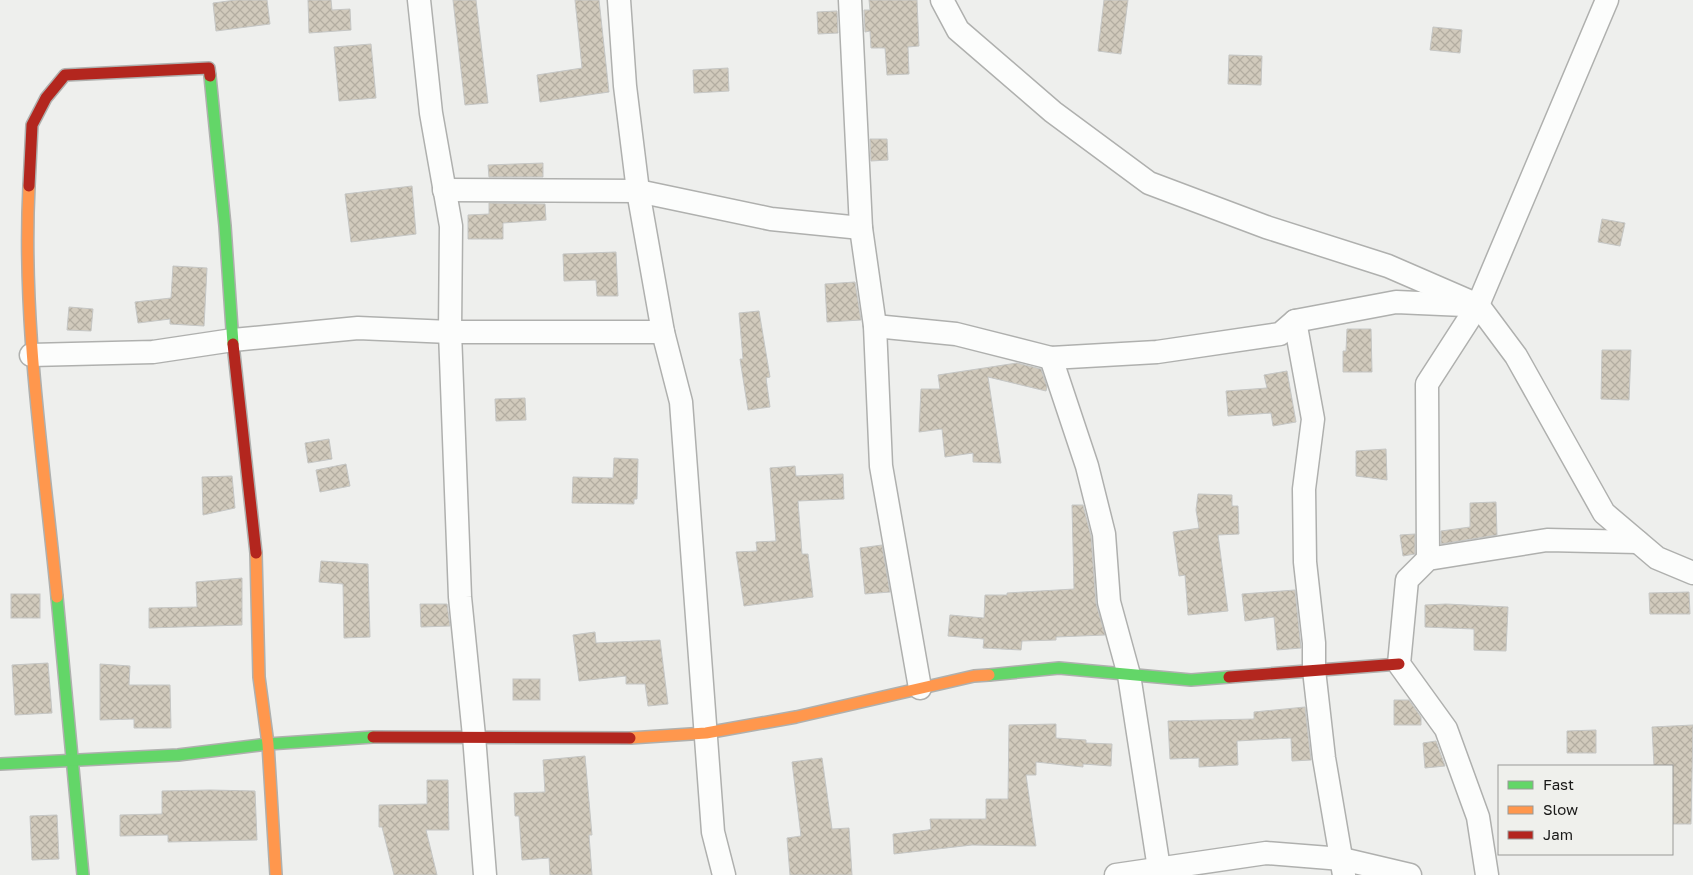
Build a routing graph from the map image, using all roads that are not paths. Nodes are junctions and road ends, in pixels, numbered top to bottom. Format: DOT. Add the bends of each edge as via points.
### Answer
graph roads {
  1 [pos="419,0"];
  2 [pos="618,0"];
  3 [pos="850,0"];
  4 [pos="942,0"];
  5 [pos="1607,0"];
  6 [pos="444,190"];
  7 [pos="638,191"];
  8 [pos="862,228"];
  9 [pos="1478,305"];
  10 [pos="1296,321"];
  11 [pos="875,326"];
  12 [pos="450,332"];
  13 [pos="663,332"];
  14 [pos="232,340"];
  15 [pos="31,355"];
  16 [pos="1051,358"];
  17 [pos="1638,542"];
  18 [pos="1428,560"];
  19 [pos="1693,573"];
  20 [pos="1399,664"];
  21 [pos="1314,670"];
  22 [pos="1129,675"];
  23 [pos="920,688"];
  24 [pos="706,732"];
  25 [pos="474,736"];
  26 [pos="268,744"];
  27 [pos="71,759"];
  28 [pos="0,764"];
  29 [pos="1343,867"];
  30 [pos="1160,873"];
  31 [pos="83,875"];
  32 [pos="276,875"];
  33 [pos="485,875"];
  34 [pos="724,875"];
  35 [pos="1116,875"];
  36 [pos="1410,875"];
  37 [pos="1487,875"];
  1 -- 6 [label="street" via="431,113"];
  2 -- 7 [label="street"];
  3 -- 8 [label="street"];
  4 -- 9 [label="street" via="958,30 1053,112 1149,183 1266,227 1388,266"];
  5 -- 9 [label="street"];
  6 -- 7 [label="street"];
  6 -- 12 [label="street" via="451,226"];
  7 -- 8 [label="street" via="771,220"];
  7 -- 13 [label="street"];
  8 -- 11 [label="street"];
  9 -- 10 [label="street" via="1396,302"];
  9 -- 17 [label="street" via="1516,356 1604,513"];
  9 -- 18 [label="street" via="1428,384"];
  10 -- 16 [label="street" via="1280,334 1157,352"];
  10 -- 21 [label="street" via="1313,419 1304,498 1305,562"];
  11 -- 16 [label="street" via="956,334"];
  11 -- 23 [label="street" via="881,466"];
  12 -- 13 [label="street"];
  12 -- 14 [label="street" via="358,328"];
  12 -- 25 [label="street" via="460,597"];
  13 -- 24 [label="street" via="681,402"];
  14 -- 15 [label="street" via="154,352"];
  14 -- 15 [label="street" via="225,226 209,68 65,75 46,98 32,125 28,221"];
  14 -- 26 [label="street" via="256,562 259,676"];
  15 -- 27 [label="street"];
  16 -- 22 [label="street" via="1088,466 1102,524 1109,602"];
  17 -- 18 [label="street" via="1547,540"];
  17 -- 19 [label="street" via="1657,558"];
  18 -- 20 [label="street" via="1407,580"];
  20 -- 21 [label="street"];
  20 -- 37 [label="street" via="1446,728 1478,817"];
  21 -- 22 [label="street" via="1191,680"];
  21 -- 29 [label="street" via="1324,758"];
  22 -- 23 [label="street" via="1059,668 974,676"];
  22 -- 30 [label="street"];
  23 -- 24 [label="street" via="796,717"];
  24 -- 25 [label="street" via="629,738"];
  24 -- 34 [label="street" via="713,832"];
  25 -- 26 [label="street" via="356,737"];
  25 -- 33 [label="street"];
  26 -- 27 [label="street" via="178,754"];
  26 -- 32 [label="street"];
  27 -- 28 [label="street"];
  27 -- 31 [label="street"];
  29 -- 30 [label="street" via="1266,853"];
  29 -- 36 [label="street"];
  30 -- 35 [label="street"];
}
